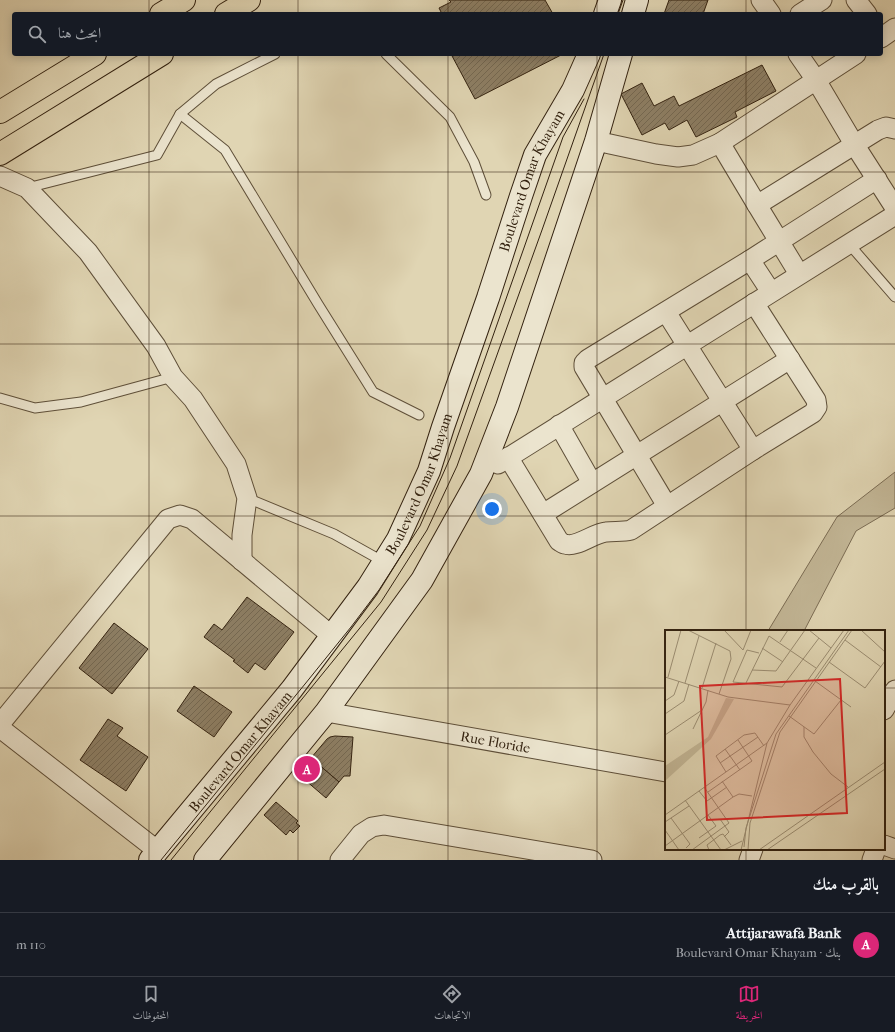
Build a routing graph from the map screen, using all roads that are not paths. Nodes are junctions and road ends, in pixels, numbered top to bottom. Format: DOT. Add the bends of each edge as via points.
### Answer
graph roads {
  1 [pos="184,0"];
  2 [pos="249,0"];
  3 [pos="610,0"];
  4 [pos="637,0"];
  5 [pos="761,0"];
  6 [pos="856,0"];
  7 [pos="164,12"];
  8 [pos="229,12"];
  9 [pos="606,12"];
  10 [pos="634,12"];
  11 [pos="770,12"];
  12 [pos="865,12"];
  13 [pos="92,56"];
  14 [pos="159,56"];
  15 [pos="271,56"];
  16 [pos="388,56"];
  17 [pos="588,56"];
  18 [pos="620,56"];
  19 [pos="799,56"];
  20 [pos="853,56"];
  21 [pos="816,80"];
  22 [pos="0,112"];
  23 [pos="180,114"];
  24 [pos="895,129"];
  25 [pos="596,141"];
  26 [pos="720,143"];
  27 [pos="854,144"];
  28 [pos="0,154"];
  29 [pos="0,176"];
  30 [pos="877,179"];
  31 [pos="27,188"];
  32 [pos="486,195"];
  33 [pos="756,205"];
  34 [pos="895,208"];
  35 [pos="895,215"];
  36 [pos="780,241"];
  37 [pos="849,244"];
  38 [pos="750,260"];
  39 [pos="799,274"];
  40 [pos="771,292"];
  41 [pos="895,297"];
  42 [pos="754,303"];
  43 [pos="666,312"];
  44 [pos="686,345"];
  45 [pos="790,359"];
  46 [pos="173,377"];
  47 [pos="0,398"];
  48 [pos="602,398"];
  49 [pos="722,402"];
  50 [pos="419,415"];
  51 [pos="559,425"];
  52 [pos="753,450"];
  53 [pos="636,454"];
  54 [pos="508,457"];
  55 [pos="482,474"];
  56 [pos="592,483"];
  57 [pos="247,498"];
  58 [pos="667,506"];
  59 [pos="543,514"];
  60 [pos="242,560"];
  61 [pos="384,562"];
  62 [pos="332,636"];
  63 [pos="895,690"];
  64 [pos="888,706"];
  65 [pos="326,712"];
  66 [pos="0,724"];
  67 [pos="0,728"];
  68 [pos="665,772"];
  69 [pos="885,845"];
  70 [pos="895,849"];
  71 [pos="753,850"];
  72 [pos="876,850"];
  73 [pos="154,856"];
  74 [pos="205,860"];
  75 [pos="340,860"];
  76 [pos="592,860"];
  77 [pos="749,860"];
  78 [pos="872,860"];
  1 -- 7 [label="highway"];
  2 -- 8 [label="highway"];
  3 -- 9 [label="street"];
  4 -- 10 [label="street"];
  5 -- 11 [label="street"];
  6 -- 12 [label="street"];
  13 -- 22 [label="highway"];
  14 -- 28 [label="highway"];
  15 -- 23 [label="lane" via="216,84"];
  16 -- 32 [label="lane" via="450,117 474,162"];
  17 -- 61 [label="street, Boulevard Omar Khayam" via="573,90 535,155 429,471 398,539"];
  18 -- 25 [label="street"];
  19 -- 21 [label="street"];
  20 -- 21 [label="street"];
  21 -- 26 [label="street"];
  21 -- 27 [label="street"];
  23 -- 31 [label="lane" via="157,155"];
  23 -- 50 [label="lane" via="225,150 373,392"];
  24 -- 27 [label="street" via="886,127"];
  25 -- 26 [label="street" via="678,157 693,155"];
  25 -- 55 [label="street"];
  26 -- 33 [label="street"];
  27 -- 30 [label="street"];
  27 -- 33 [label="street"];
  29 -- 31 [label="street"];
  30 -- 34 [label="street"];
  30 -- 36 [label="street"];
  31 -- 46 [label="street" via="88,252 156,346"];
  33 -- 36 [label="street"];
  35 -- 37 [label="street"];
  36 -- 38 [label="street"];
  36 -- 39 [label="street"];
  37 -- 39 [label="street"];
  37 -- 41 [label="lane"];
  38 -- 40 [label="street"];
  38 -- 43 [label="street"];
  39 -- 40 [label="street"];
  40 -- 42 [label="street"];
  42 -- 44 [label="street"];
  42 -- 45 [label="street"];
  43 -- 44 [label="street"];
  43 -- 48 [label="street" via="584,363"];
  44 -- 48 [label="street"];
  44 -- 49 [label="street"];
  45 -- 49 [label="street"];
  45 -- 52 [label="street" via="816,400 816,407 813,413"];
  46 -- 47 [label="lane" via="81,402 35,408"];
  46 -- 57 [label="street" via="193,399 236,464"];
  48 -- 51 [label="street"];
  48 -- 53 [label="street"];
  49 -- 52 [label="street"];
  49 -- 53 [label="street"];
  51 -- 54 [label="street"];
  51 -- 56 [label="street"];
  52 -- 58 [label="street"];
  53 -- 56 [label="street"];
  53 -- 58 [label="street"];
  54 -- 55 [label="street"];
  54 -- 59 [label="street"];
  55 -- 65 [label="street" via="422,580"];
  56 -- 59 [label="street"];
  57 -- 60 [label="street" via="242,535"];
  57 -- 61 [label="lane" via="334,534"];
  58 -- 59 [label="street" via="631,530 605,532 574,545 566,545 560,541"];
  60 -- 62 [label="street"];
  60 -- 66 [label="street" via="192,519 180,515 168,519"];
  61 -- 62 [label="street, Boulevard Omar Khayam"];
  62 -- 73 [label="street, Boulevard Omar Khayam"];
  63 -- 64 [label="street"];
  65 -- 68 [label="street, Rue Floride"];
  65 -- 74 [label="street"];
  67 -- 73 [label="street"];
  69 -- 70 [label="street"];
  71 -- 77 [label="street"];
  72 -- 78 [label="street"];
  75 -- 76 [label="street" via="362,834 372,827 384,825"];
}
